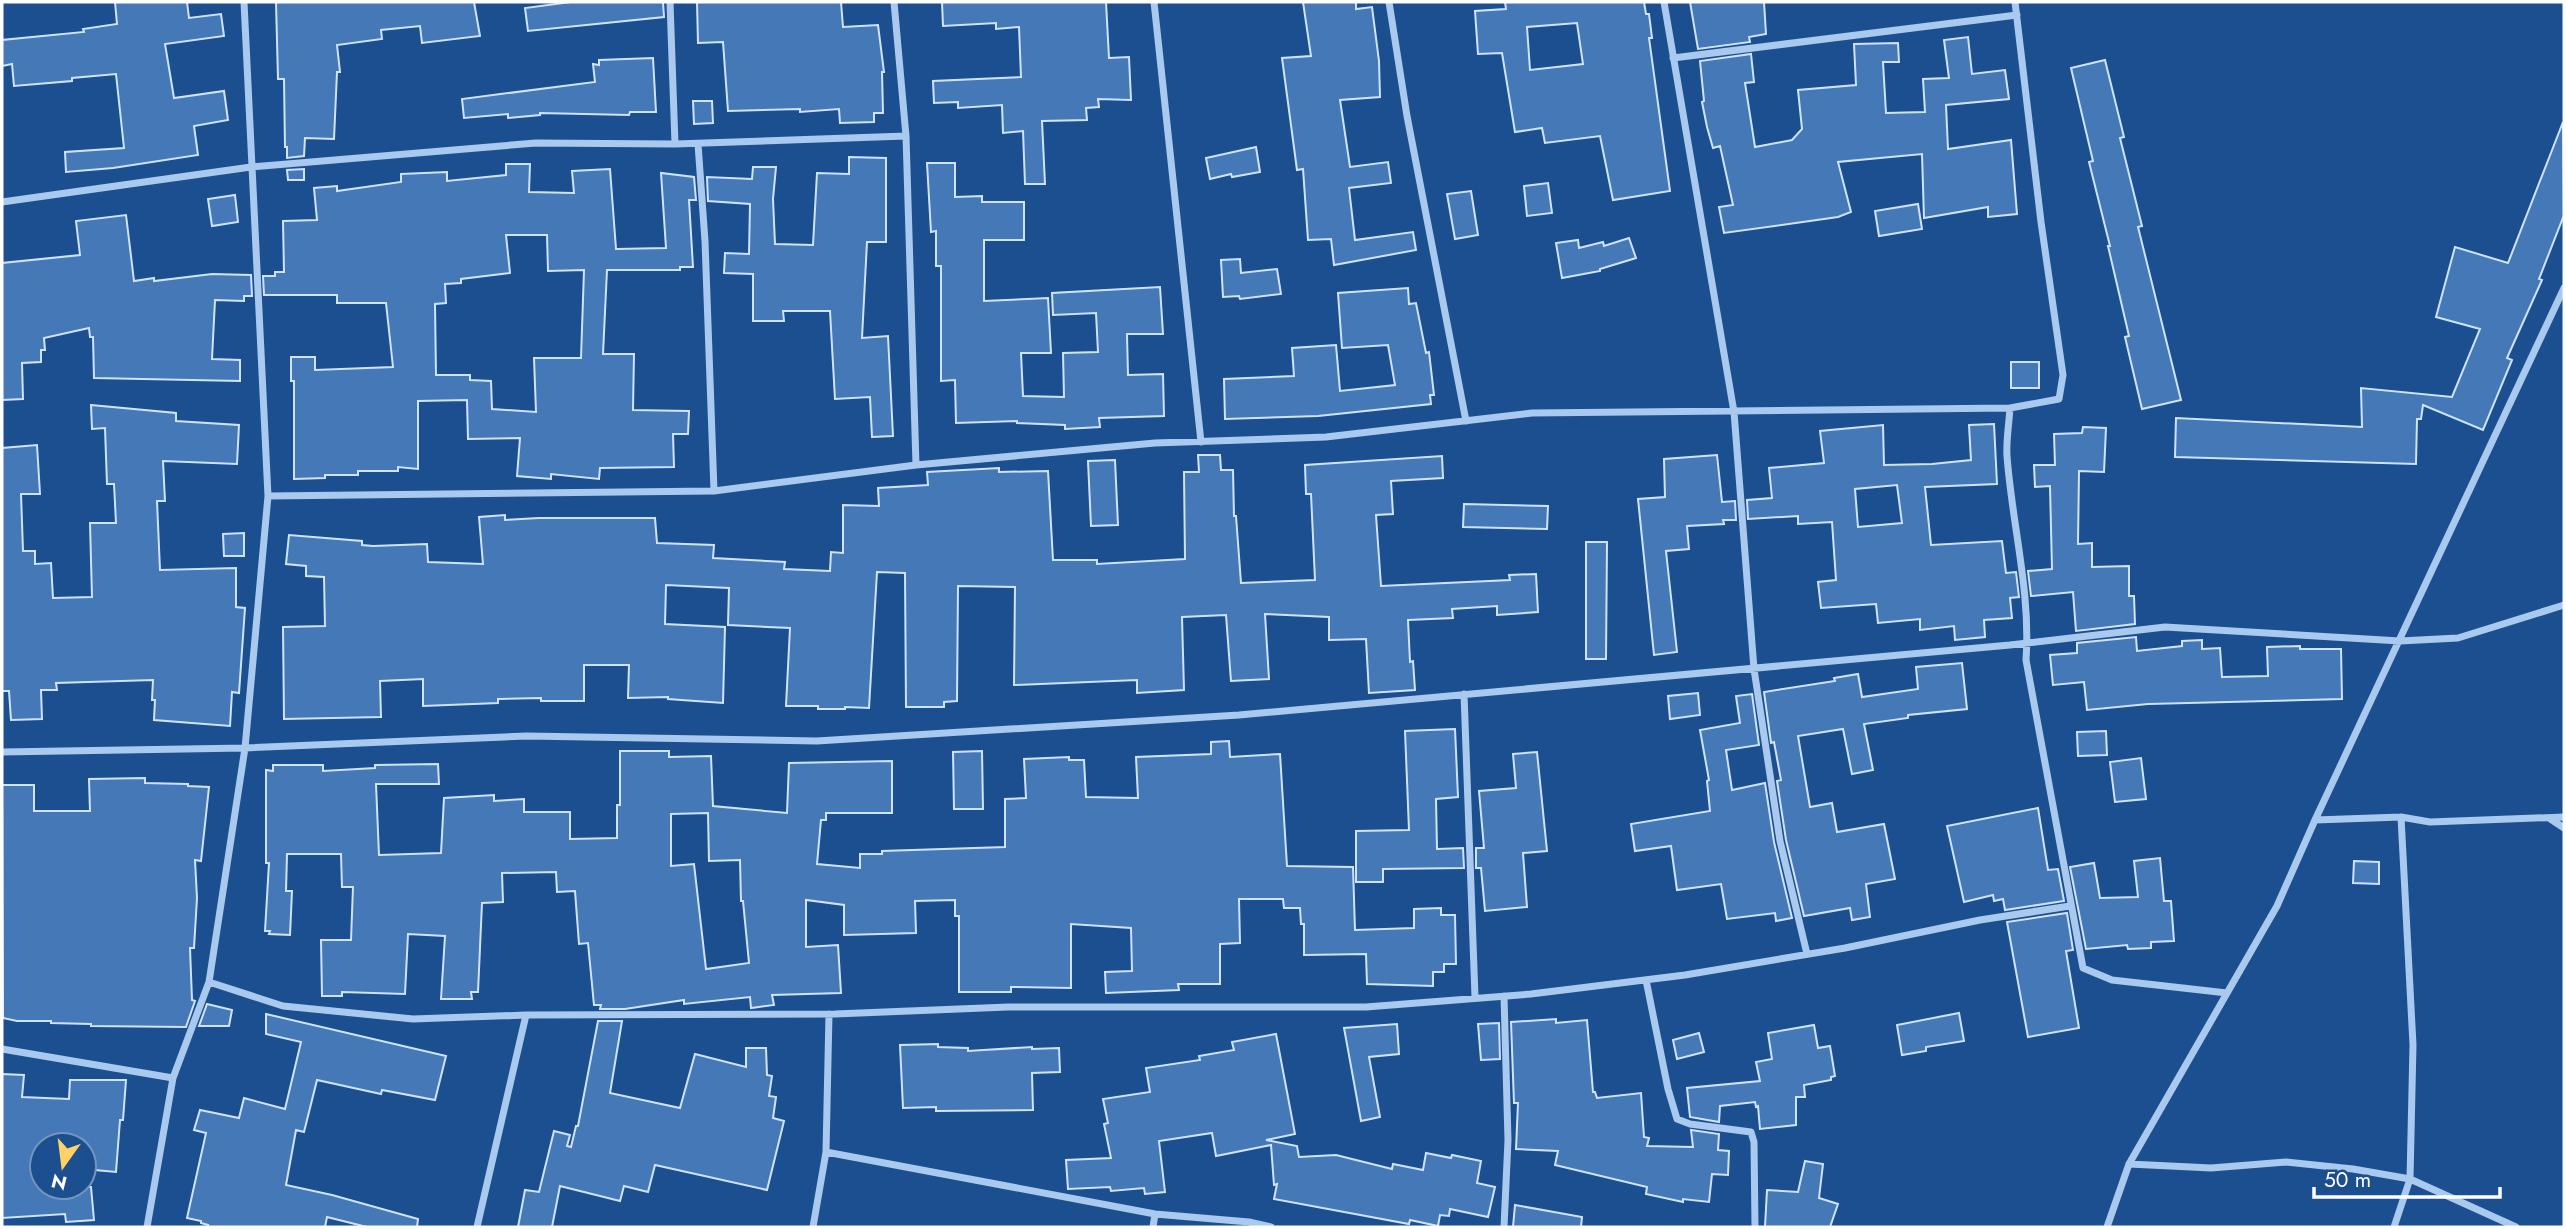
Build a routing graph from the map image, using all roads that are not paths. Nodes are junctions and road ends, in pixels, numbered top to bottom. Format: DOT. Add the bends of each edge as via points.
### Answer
graph roads {
  1 [pos="244,2"];
  2 [pos="670,2"];
  3 [pos="894,2"];
  4 [pos="1154,2"];
  5 [pos="1389,2"];
  6 [pos="1664,2"];
  7 [pos="2015,2"];
  8 [pos="2017,15"];
  9 [pos="1673,58"];
  10 [pos="906,136"];
  11 [pos="675,144"];
  12 [pos="698,144"];
  13 [pos="251,167"];
  14 [pos="2,202"];
  15 [pos="2564,288"];
  16 [pos="2010,408"];
  17 [pos="1734,412"];
  18 [pos="1466,421"];
  19 [pos="1201,442"];
  20 [pos="916,465"];
  21 [pos="714,491"];
  22 [pos="268,496"];
  23 [pos="2564,605"];
  24 [pos="2400,641"];
  25 [pos="2027,643"];
  26 [pos="1754,669"];
  27 [pos="1464,694"];
  28 [pos="245,748"];
  29 [pos="2,752"];
  30 [pos="2401,817"];
  31 [pos="2564,817"];
  32 [pos="2548,818"];
  33 [pos="2315,820"];
  34 [pos="2564,828"];
  35 [pos="2070,906"];
  36 [pos="1807,954"];
  37 [pos="1647,980"];
  38 [pos="208,982"];
  39 [pos="2227,993"];
  40 [pos="1504,996"];
  41 [pos="1475,997"];
  42 [pos="829,1014"];
  43 [pos="526,1015"];
  44 [pos="2,1049"];
  45 [pos="173,1078"];
  46 [pos="826,1152"];
  47 [pos="2129,1164"];
  48 [pos="2410,1179"];
  49 [pos="1155,1214"];
  50 [pos="147,1227"];
  51 [pos="477,1227"];
  52 [pos="813,1227"];
  53 [pos="1153,1227"];
  54 [pos="1271,1227"];
  55 [pos="1504,1227"];
  56 [pos="1755,1227"];
  57 [pos="2106,1227"];
  58 [pos="2394,1227"];
  59 [pos="2516,1227"];
  1 -- 13 [label="street"];
  2 -- 11 [label="street"];
  3 -- 10 [label="street"];
  4 -- 19 [label="street"];
  5 -- 18 [label="street"];
  6 -- 9 [label="street"];
  7 -- 8 [label="street"];
  8 -- 9 [label="street"];
  8 -- 16 [label="street" via="2063,375 2059,399"];
  9 -- 17 [label="street"];
  10 -- 12 [label="street"];
  10 -- 20 [label="street"];
  11 -- 12 [label="street"];
  11 -- 13 [label="street" via="536,144"];
  12 -- 21 [label="street"];
  13 -- 14 [label="street"];
  13 -- 22 [label="street"];
  15 -- 24 [label="street"];
  16 -- 17 [label="street"];
  16 -- 25 [label="street" via="2007,453"];
  17 -- 18 [label="street" via="1532,413"];
  17 -- 26 [label="street"];
  18 -- 19 [label="street" via="1325,437"];
  19 -- 20 [label="street"];
  20 -- 21 [label="street"];
  21 -- 22 [label="street"];
  22 -- 28 [label="street"];
  23 -- 24 [label="street" via="2458,638"];
  24 -- 25 [label="street" via="2165,626"];
  24 -- 33 [label="street"];
  25 -- 26 [label="street"];
  25 -- 35 [label="street" via="2026,660"];
  26 -- 27 [label="street"];
  26 -- 36 [label="street" via="1780,841"];
  27 -- 28 [label="street" via="1239,715 817,740 526,736"];
  27 -- 41 [label="street"];
  28 -- 29 [label="street"];
  28 -- 38 [label="street"];
  30 -- 32 [label="street" via="2430,822"];
  30 -- 33 [label="street"];
  30 -- 48 [label="street" via="2413,1045"];
  31 -- 32 [label="street"];
  32 -- 34 [label="street"];
  33 -- 39 [label="street" via="2277,906"];
  35 -- 36 [label="street"];
  35 -- 39 [label="street" via="2083,968 2112,980"];
  36 -- 37 [label="street"];
  37 -- 40 [label="street"];
  37 -- 56 [label="street" via="1677,1119 1751,1132"];
  38 -- 43 [label="street" via="283,1006 413,1019"];
  38 -- 45 [label="street"];
  39 -- 47 [label="street"];
  40 -- 41 [label="street"];
  40 -- 55 [label="street" via="1508,1140"];
  41 -- 42 [label="street" via="1366,1007 1008,1007"];
  42 -- 43 [label="street"];
  42 -- 46 [label="street"];
  43 -- 51 [label="street"];
  44 -- 45 [label="street"];
  45 -- 50 [label="street"];
  46 -- 49 [label="street"];
  46 -- 52 [label="street"];
  47 -- 48 [label="street" via="2211,1168 2286,1162"];
  47 -- 57 [label="street"];
  48 -- 58 [label="street"];
  48 -- 59 [label="street"];
  49 -- 53 [label="street"];
  49 -- 54 [label="street"];
}
